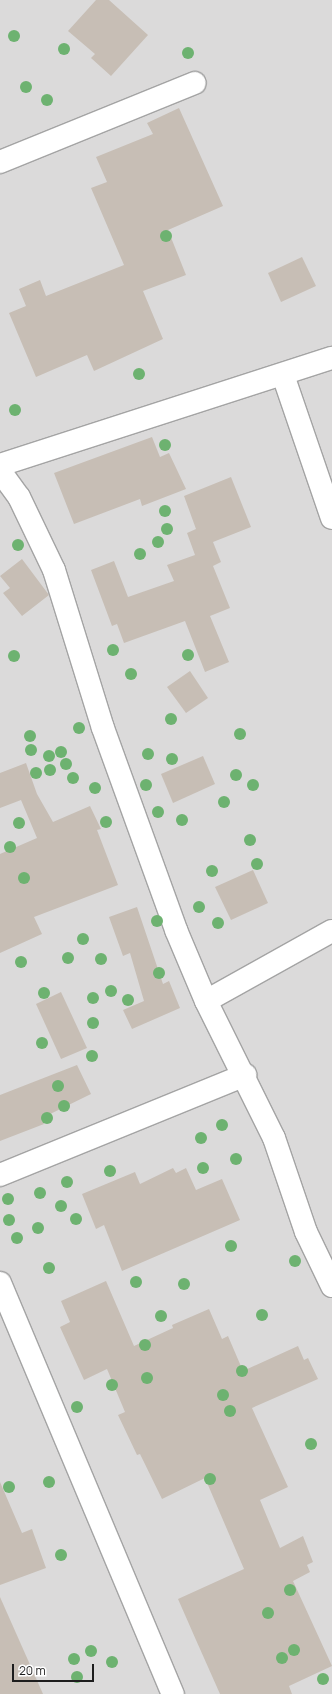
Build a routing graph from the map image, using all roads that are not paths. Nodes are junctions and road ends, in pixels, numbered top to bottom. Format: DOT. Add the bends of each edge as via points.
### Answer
graph roads {
  1 [pos="195,83"];
  2 [pos="0,162"];
  3 [pos="332,358"];
  4 [pos="283,375"];
  5 [pos="0,465"];
  6 [pos="0,471"];
  7 [pos="332,518"];
  8 [pos="332,931"];
  9 [pos="206,1001"];
  10 [pos="245,1075"];
  11 [pos="0,1176"];
  12 [pos="0,1283"];
  13 [pos="332,1286"];
  14 [pos="173,1694"];
  1 -- 2 [label="street"];
  3 -- 4 [label="street"];
  4 -- 5 [label="street"];
  4 -- 7 [label="street"];
  6 -- 9 [label="street" via="19,498 54,570 102,728 176,930"];
  8 -- 9 [label="street"];
  9 -- 10 [label="street"];
  10 -- 11 [label="street"];
  10 -- 13 [label="street" via="274,1138 306,1232"];
  12 -- 14 [label="street"];
}
